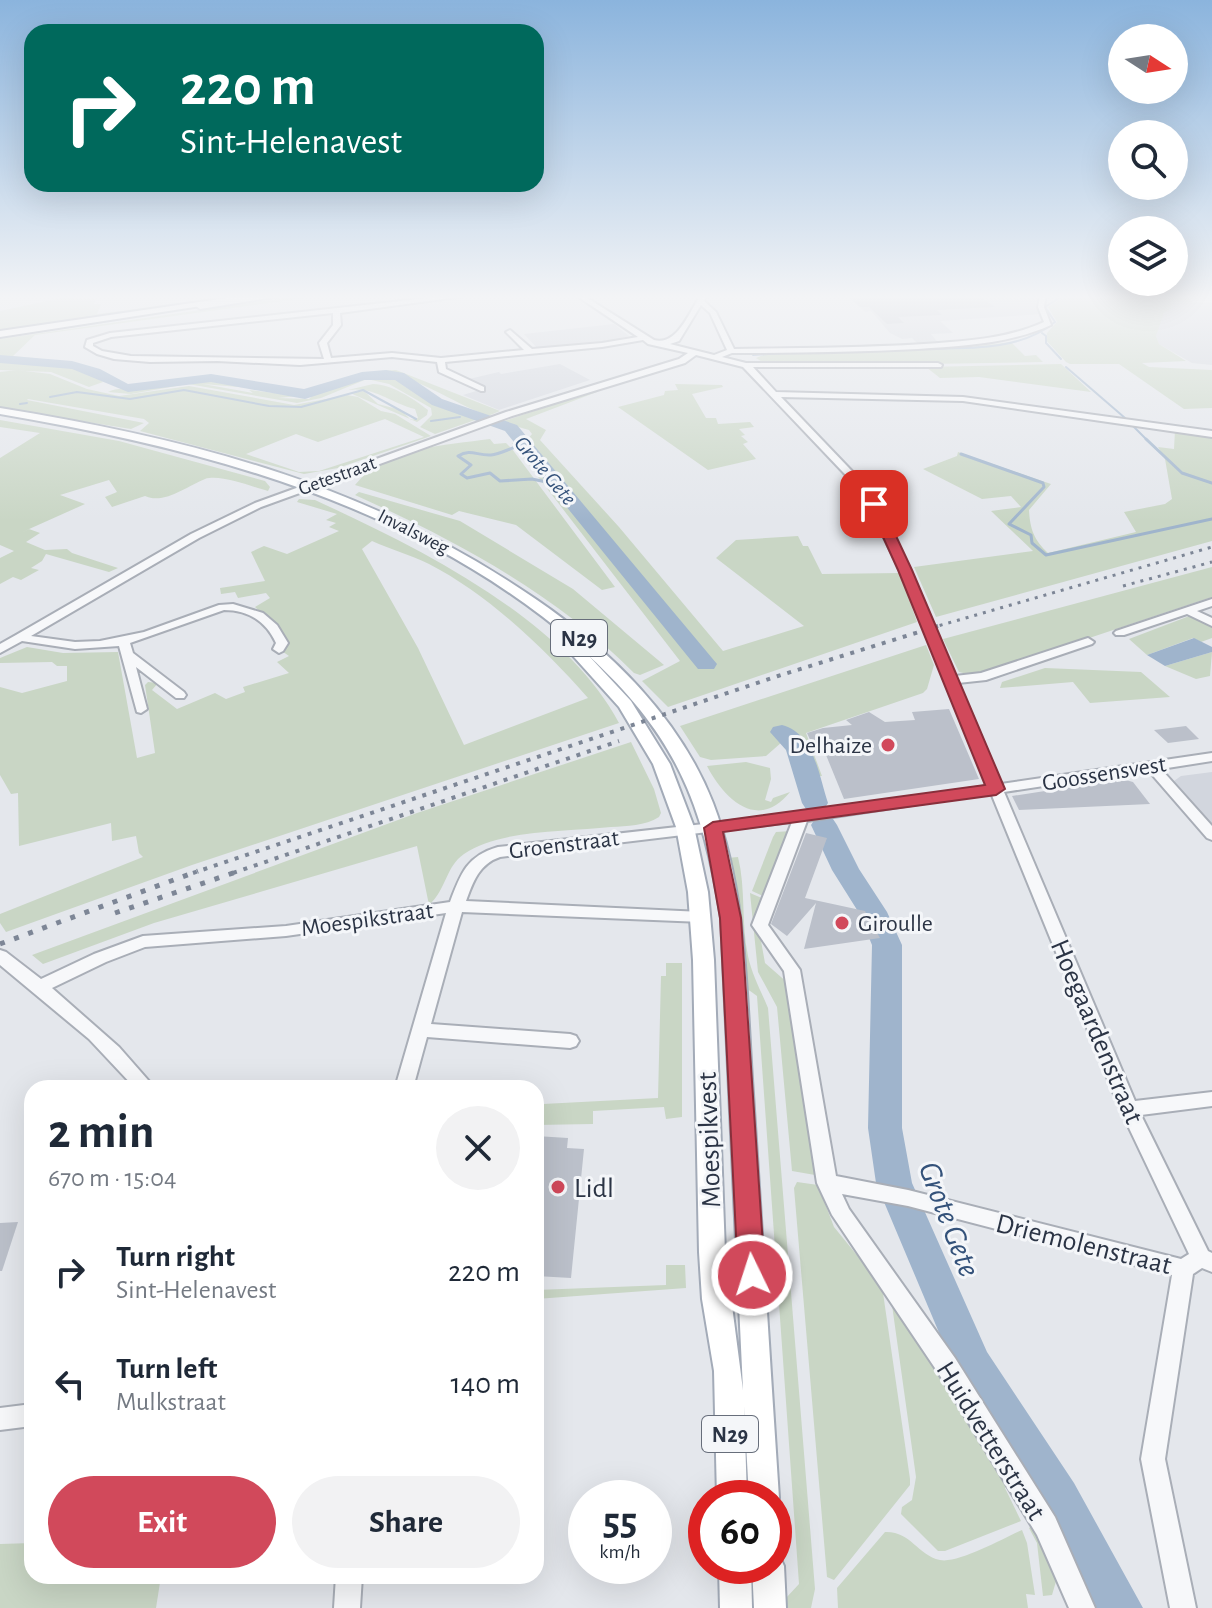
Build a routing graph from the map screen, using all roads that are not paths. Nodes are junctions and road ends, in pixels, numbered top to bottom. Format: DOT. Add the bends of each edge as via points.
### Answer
graph roads {
  1 [pos="444,371"];
  2 [pos="649,371"];
  3 [pos="752,371"];
  4 [pos="481,389"];
  5 [pos="775,394"];
  6 [pos="0,413"];
  7 [pos="1212,434"];
  8 [pos="305,486"];
  9 [pos="1212,602"];
  10 [pos="1188,610"];
  11 [pos="1212,623"];
  12 [pos="1120,633"];
  13 [pos="20,637"];
  14 [pos="124,643"];
  15 [pos="1086,643"];
  16 [pos="0,649"];
  17 [pos="279,649"];
  18 [pos="129,656"];
  19 [pos="949,680"];
  20 [pos="180,695"];
  21 [pos="141,709"];
  22 [pos="1212,757"];
  23 [pos="1150,765"];
  24 [pos="996,789"];
  25 [pos="801,817"];
  26 [pos="713,828"];
  27 [pos="687,830"];
  28 [pos="1212,835"];
  29 [pos="456,906"];
  30 [pos="702,917"];
  31 [pos="0,956"];
  32 [pos="41,986"];
  33 [pos="420,1030"];
  34 [pos="570,1041"];
  35 [pos="139,1080"];
  36 [pos="406,1080"];
  37 [pos="1212,1099"];
  38 [pos="1129,1109"];
  39 [pos="827,1183"];
  40 [pos="1199,1263"];
  41 [pos="24,1416"];
  42 [pos="0,1419"];
  43 [pos="731,1480"];
  44 [pos="763,1480"];
  45 [pos="348,1584"];
  46 [pos="735,1584"];
  47 [pos="769,1584"];
  48 [pos="347,1608"];
  49 [pos="736,1608"];
  50 [pos="770,1608"];
  51 [pos="1082,1608"];
  52 [pos="1183,1608"];
  1 -- 4 [label="street"];
  2 -- 8 [label="street, Getestraat"];
  3 -- 5 [label="street, Hoegaardenstraat"];
  5 -- 7 [label="street" via="963,399"];
  5 -- 19 [label="street, Hoegaardenstraat" via="874,504"];
  6 -- 8 [label="main road, Invalsweg / N29" via="174,443 243,461"];
  8 -- 13 [label="street, Getestraat" via="195,536"];
  8 -- 26 [label="main road, Invalsweg / N29" via="398,522 483,569 599,654 670,736"];
  8 -- 27 [label="main road, Invalsweg / N29" via="423,543 494,586 584,657 631,713 667,773"];
  9 -- 10 [label="street"];
  10 -- 11 [label="street"];
  10 -- 12 [label="street"];
  13 -- 14 [label="street" via="64,647"];
  13 -- 16 [label="street, Getestraat"];
  14 -- 17 [label="street" via="237,606 272,624 282,643"];
  14 -- 18 [label="street"];
  15 -- 19 [label="street" via="982,677"];
  18 -- 20 [label="street"];
  18 -- 21 [label="street"];
  19 -- 24 [label="street, Hoegaardenstraat"];
  22 -- 23 [label="street, Goossensvest"];
  23 -- 24 [label="street, Goossensvest"];
  23 -- 28 [label="street"];
  24 -- 25 [label="street, Goossensvest"];
  24 -- 38 [label="street, Hoegaardenstraat"];
  25 -- 26 [label="street, Groenstraat"];
  25 -- 39 [label="street" via="760,925 796,984"];
  26 -- 27 [label="street, Groenstraat"];
  26 -- 44 [label="main road, Moespikvest / N29" via="731,918"];
  27 -- 29 [label="street, Groenstraat" via="498,852 484,857 469,873"];
  27 -- 30 [label="main road, Moespikvest / N29"];
  29 -- 30 [label="street, Moespikstraat"];
  29 -- 32 [label="street, Moespikstraat" via="286,931 143,942"];
  29 -- 33 [label="street, Groenstraat"];
  30 -- 43 [label="main road, Moespikvest / N29" via="708,1169 716,1299 728,1369"];
  31 -- 32 [label="street"];
  32 -- 35 [label="street"];
  33 -- 34 [label="street"];
  33 -- 36 [label="street, Groenstraat"];
  37 -- 38 [label="street"];
  38 -- 40 [label="street, Hoegaardenstraat"];
  39 -- 40 [label="street, Driemolenstraat"];
  39 -- 51 [label="street, Huidvetterstraat" via="842,1215 1046,1526"];
  40 -- 52 [label="street" via="1153,1459"];
  41 -- 42 [label="street"];
  45 -- 48 [label="street"];
  46 -- 49 [label="main road"];
  47 -- 50 [label="main road"];
}
